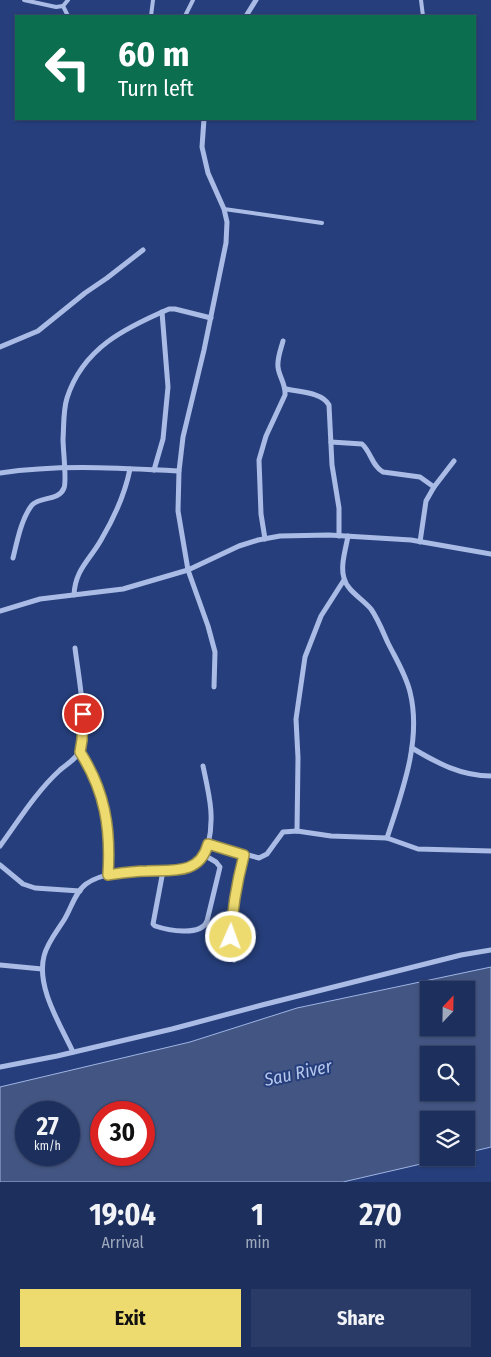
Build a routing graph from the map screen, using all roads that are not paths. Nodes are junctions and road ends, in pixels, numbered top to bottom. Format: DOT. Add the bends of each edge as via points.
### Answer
graph roads {
  1 [pos="24,0"];
  2 [pos="68,0"];
  3 [pos="153,0"];
  4 [pos="193,0"];
  5 [pos="256,0"];
  6 [pos="421,0"];
  7 [pos="45,2"];
  8 [pos="63,6"];
  9 [pos="68,15"];
  10 [pos="151,15"];
  11 [pos="186,15"];
  12 [pos="247,15"];
  13 [pos="423,15"];
  14 [pos="204,120"];
  15 [pos="224,209"];
  16 [pos="322,223"];
  17 [pos="143,250"];
  18 [pos="162,312"];
  19 [pos="211,318"];
  20 [pos="283,341"];
  21 [pos="0,347"];
  22 [pos="286,389"];
  23 [pos="331,442"];
  24 [pos="454,461"];
  25 [pos="64,467"];
  26 [pos="130,469"];
  27 [pos="154,470"];
  28 [pos="179,471"];
  29 [pos="0,473"];
  30 [pos="434,487"];
  31 [pos="339,536"];
  32 [pos="348,536"];
  33 [pos="265,539"];
  34 [pos="420,542"];
  35 [pos="491,554"];
  36 [pos="12,558"];
  37 [pos="188,570"];
  38 [pos="344,580"];
  39 [pos="74,595"];
  40 [pos="0,611"];
  41 [pos="75,648"];
  42 [pos="214,686"];
  43 [pos="412,748"];
  44 [pos="80,752"];
  45 [pos="203,766"];
  46 [pos="491,776"];
  47 [pos="297,831"];
  48 [pos="387,838"];
  49 [pos="208,844"];
  50 [pos="0,846"];
  51 [pos="491,850"];
  52 [pos="204,855"];
  53 [pos="244,855"];
  54 [pos="0,865"];
  55 [pos="163,871"];
  56 [pos="108,875"];
  57 [pos="80,891"];
  58 [pos="491,950"];
  59 [pos="234,960"];
  60 [pos="0,965"];
  61 [pos="42,969"];
  62 [pos="73,1052"];
  63 [pos="0,1067"];
  1 -- 7 [label="lane"];
  2 -- 8 [label="lane"];
  3 -- 10 [label="lane"];
  4 -- 11 [label="lane"];
  5 -- 12 [label="street"];
  6 -- 13 [label="lane"];
  7 -- 8 [label="lane"];
  8 -- 9 [label="lane"];
  14 -- 15 [label="street" via="202,147 208,173"];
  15 -- 16 [label="lane"];
  15 -- 19 [label="street" via="226,243"];
  17 -- 21 [label="street" via="38,331"];
  18 -- 19 [label="street" via="175,309"];
  18 -- 25 [label="street" via="106,341 75,378 64,412"];
  18 -- 27 [label="street" via="168,387 163,439"];
  19 -- 28 [label="street" via="183,437"];
  20 -- 22 [label="street" via="278,367"];
  22 -- 23 [label="street" via="318,396 328,402"];
  22 -- 33 [label="street" via="259,460"];
  23 -- 30 [label="street" via="362,444 378,470 420,477"];
  23 -- 31 [label="street"];
  24 -- 30 [label="street"];
  25 -- 26 [label="street"];
  25 -- 29 [label="street"];
  25 -- 36 [label="street" via="64,490 33,504"];
  26 -- 27 [label="street"];
  26 -- 39 [label="street" via="125,492 106,531 75,581"];
  27 -- 28 [label="street"];
  28 -- 37 [label="street" via="178,511"];
  30 -- 34 [label="street" via="426,501"];
  31 -- 32 [label="street"];
  31 -- 33 [label="street"];
  32 -- 34 [label="street"];
  32 -- 38 [label="street"];
  33 -- 37 [label="street" via="239,546"];
  34 -- 35 [label="street"];
  37 -- 39 [label="street" via="123,588"];
  37 -- 42 [label="street" via="212,640"];
  38 -- 43 [label="street" via="371,609 410,691"];
  38 -- 47 [label="street" via="322,616 305,657 296,719"];
  39 -- 40 [label="street" via="40,599"];
  41 -- 44 [label="street" via="83,714"];
  43 -- 46 [label="street" via="461,772"];
  43 -- 48 [label="street"];
  44 -- 50 [label="street" via="51,779"];
  44 -- 56 [label="street" via="98,784 104,807 110,847"];
  45 -- 49 [label="street" via="212,809"];
  47 -- 48 [label="street"];
  47 -- 53 [label="street" via="283,832 263,857"];
  48 -- 51 [label="street" via="418,849"];
  49 -- 52 [label="street"];
  49 -- 53 [label="street"];
  52 -- 55 [label="street" via="194,866"];
  52 -- 55 [label="street" via="220,867 208,921 203,927 174,931 153,924"];
  53 -- 59 [label="street" via="232,910"];
  54 -- 57 [label="street" via="23,884 35,888"];
  55 -- 56 [label="street" via="128,871"];
  56 -- 57 [label="street" via="85,885"];
  57 -- 61 [label="street" via="50,942"];
  58 -- 62 [label="street"];
  60 -- 61 [label="street"];
  61 -- 62 [label="street" via="46,993"];
  62 -- 63 [label="street"];
}
